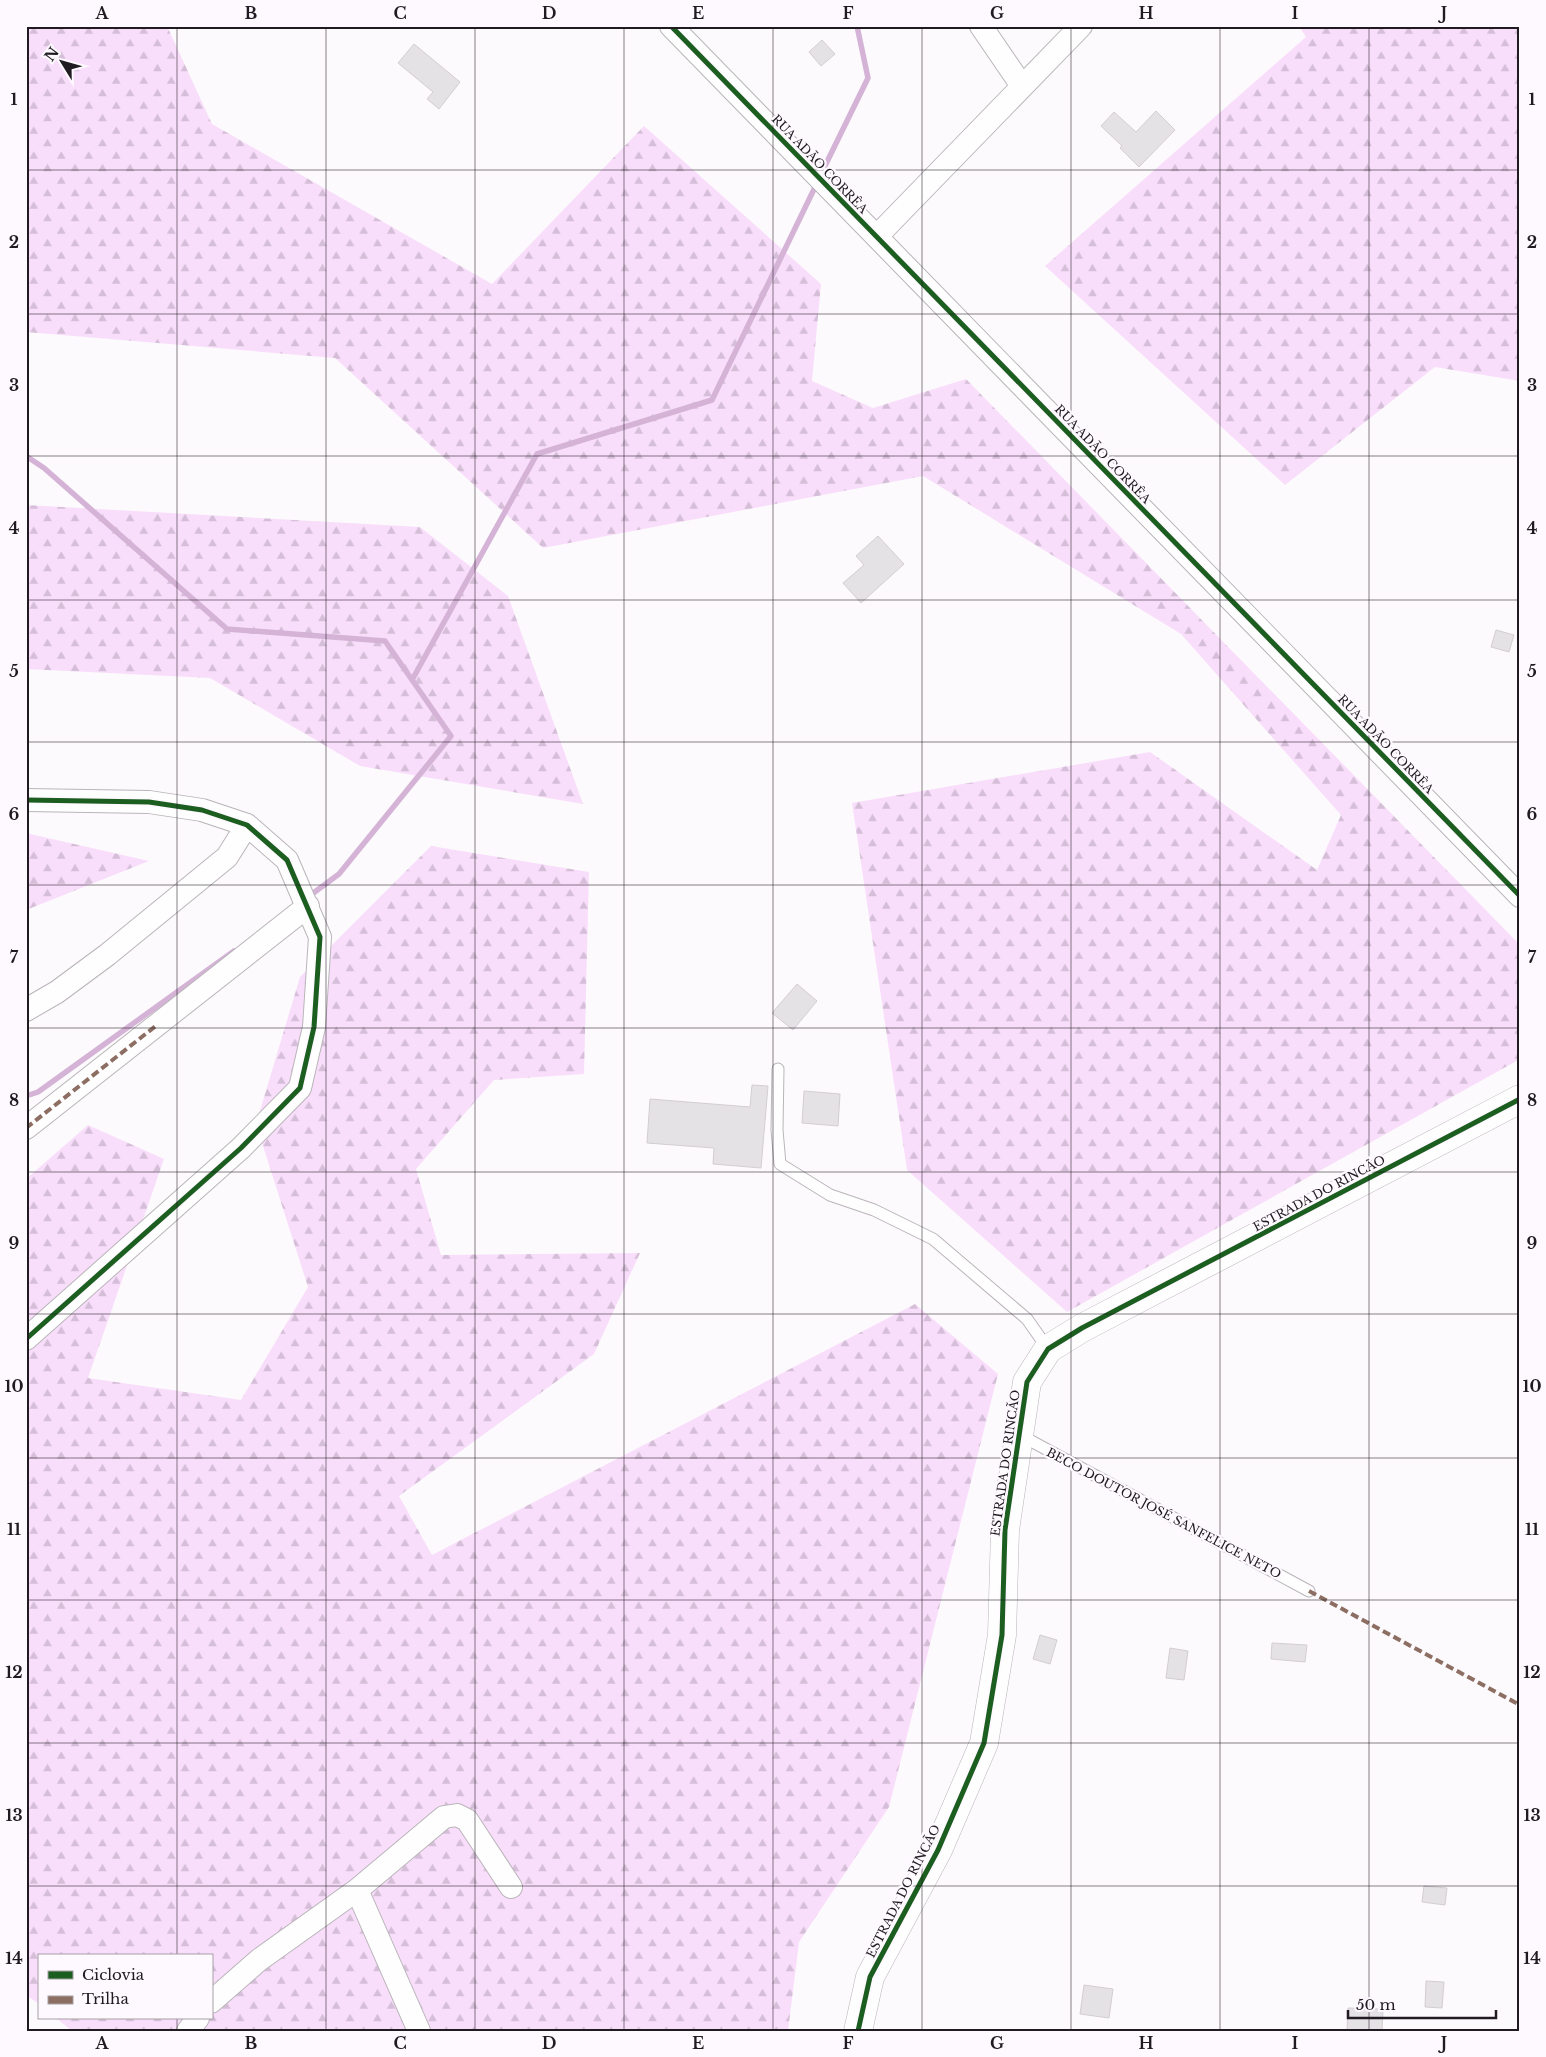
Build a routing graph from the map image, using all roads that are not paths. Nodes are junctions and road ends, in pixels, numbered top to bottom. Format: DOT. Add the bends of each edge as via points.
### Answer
graph roads {
  1 [pos="671,26"];
  2 [pos="981,26"];
  3 [pos="1081,26"];
  4 [pos="1022,86"];
  5 [pos="877,236"];
  6 [pos="26,800"];
  7 [pos="247,826"];
  8 [pos="1520,896"];
  9 [pos="308,906"];
  10 [pos="26,1010"];
  11 [pos="778,1069"];
  12 [pos="1520,1099"];
  13 [pos="26,1128"];
  14 [pos="26,1339"];
  15 [pos="1048,1348"];
  16 [pos="1018,1434"];
  17 [pos="1310,1591"];
  18 [pos="511,1887"];
  19 [pos="357,1890"];
  20 [pos="212,2001"];
  21 [pos="196,2020"];
  22 [pos="188,2031"];
  23 [pos="418,2031"];
  24 [pos="858,2031"];
  1 -- 5 [label="street, RUA ADÃO CORRÊA"];
  2 -- 4 [label="street"];
  3 -- 4 [label="street"];
  4 -- 5 [label="street"];
  5 -- 8 [label="street, RUA ADÃO CORRÊA"];
  6 -- 7 [label="street" via="149,802 202,810"];
  7 -- 9 [label="street" via="287,860"];
  7 -- 10 [label="street" via="227,857 107,955 57,992"];
  9 -- 13 [label="street"];
  9 -- 14 [label="street" via="320,937 314,1027 300,1088 242,1148"];
  11 -- 15 [label="lane" via="780,1164 830,1195 874,1210 934,1239 1027,1319"];
  12 -- 15 [label="street, ESTRADA DO RINCÃO"];
  15 -- 16 [label="street, ESTRADA DO RINCÃO" via="1026,1382"];
  16 -- 17 [label="lane, BECO DOUTOR JOSÉ SANFELICE NETO"];
  16 -- 24 [label="street, ESTRADA DO RINCÃO" via="1005,1530 1002,1635 984,1743 938,1850 870,1977"];
  18 -- 19 [label="street" via="467,1820 457,1815 444,1817"];
  19 -- 20 [label="street" via="259,1960"];
  19 -- 23 [label="street"];
  21 -- 22 [label="street"];
}
